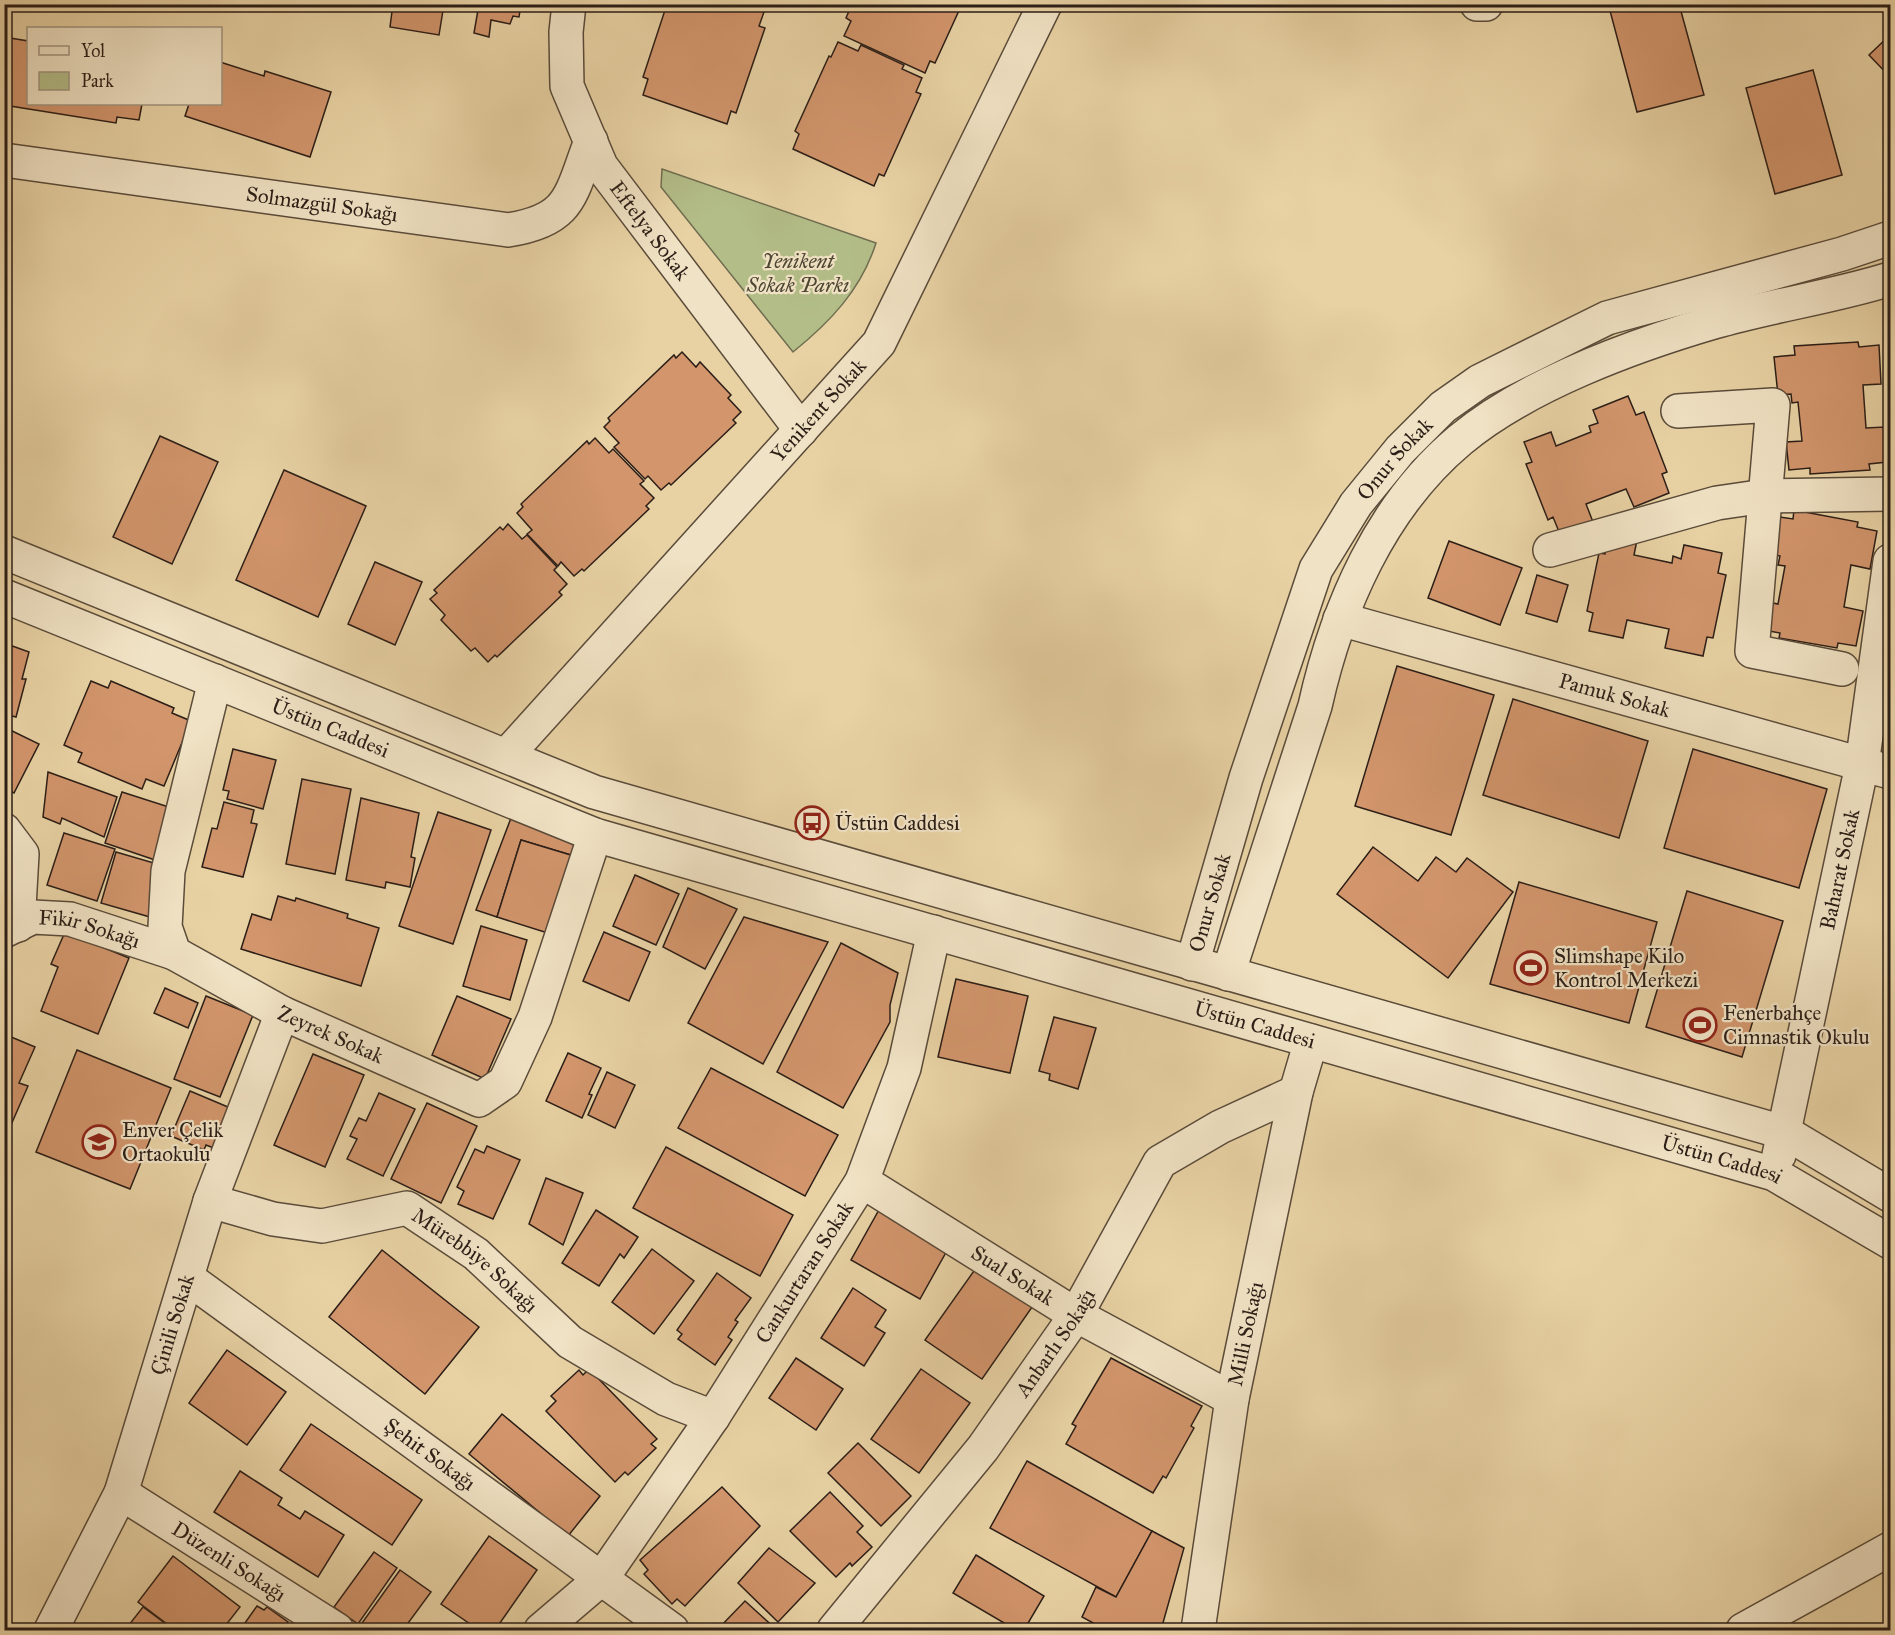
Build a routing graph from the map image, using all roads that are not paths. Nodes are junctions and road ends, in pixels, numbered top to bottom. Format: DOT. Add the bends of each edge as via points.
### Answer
graph roads {
  1 [pos="569,4"];
  2 [pos="1045,4"];
  3 [pos="1477,4"];
  4 [pos="1486,4"];
  5 [pos="591,141"];
  6 [pos="4,160"];
  7 [pos="1890,238"];
  8 [pos="1890,279"];
  9 [pos="1678,411"];
  10 [pos="801,430"];
  11 [pos="1890,494"];
  12 [pos="1765,496"];
  13 [pos="1550,550"];
  14 [pos="4,552"];
  15 [pos="1890,564"];
  16 [pos="4,596"];
  17 [pos="1340,619"];
  18 [pos="1842,669"];
  19 [pos="215,681"];
  20 [pos="506,756"];
  21 [pos="1876,768"];
  22 [pos="4,830"];
  23 [pos="595,835"];
  24 [pos="11,928"];
  25 [pos="934,932"];
  26 [pos="174,953"];
  27 [pos="1192,964"];
  28 [pos="1228,974"];
  29 [pos="282,1013"];
  30 [pos="1311,1041"];
  31 [pos="1296,1092"];
  32 [pos="1786,1133"];
  33 [pos="1774,1174"];
  34 [pos="862,1181"];
  35 [pos="1890,1195"];
  36 [pos="210,1201"];
  37 [pos="1890,1242"];
  38 [pos="189,1279"];
  39 [pos="1076,1315"];
  40 [pos="1232,1400"];
  41 [pos="713,1417"];
  42 [pos="121,1493"];
  43 [pos="1890,1549"];
  44 [pos="602,1578"];
  45 [pos="51,1630"];
  46 [pos="337,1630"];
  47 [pos="541,1630"];
  48 [pos="672,1630"];
  49 [pos="834,1630"];
  50 [pos="1198,1630"];
  51 [pos="1743,1630"];
  1 -- 5 [label="street, Eftelya Sokak" via="567,86"];
  2 -- 10 [label="street, Yenikent Sokak" via="879,343"];
  3 -- 4 [label="street"];
  5 -- 6 [label="street, Solmazgül Sokağı" via="562,210 537,225 508,230"];
  5 -- 10 [label="street, Eftelya Sokak" via="601,166"];
  7 -- 27 [label="street, Onur Sokak" via="1607,318 1480,381 1443,407 1400,450 1356,504 1316,569 1246,778"];
  8 -- 17 [label="street, Onur Sokak" via="1715,322 1628,350 1562,379 1494,416 1460,440 1394,515 1366,561"];
  9 -- 12 [label="street" via="1773,405"];
  10 -- 20 [label="street, Yenikent Sokak"];
  11 -- 12 [label="street"];
  12 -- 13 [label="street" via="1717,503"];
  12 -- 18 [label="street" via="1752,651"];
  14 -- 20 [label="street, Üstün Caddesi"];
  15 -- 21 [label="street, Baharat Sokak"];
  16 -- 19 [label="street, Üstün Caddesi"];
  17 -- 21 [label="street, Pamuk Sokak"];
  17 -- 28 [label="street, Onur Sokak"];
  19 -- 23 [label="street, Üstün Caddesi"];
  19 -- 26 [label="street" via="168,871 165,927"];
  20 -- 27 [label="street, Üstün Caddesi" via="594,792"];
  21 -- 32 [label="street, Baharat Sokak"];
  22 -- 24 [label="street" via="22,854"];
  23 -- 25 [label="street, Üstün Caddesi"];
  23 -- 29 [label="street, Zeyrek Sokak" via="535,1017 505,1082 478,1100"];
  24 -- 26 [label="street, Fikir Sokağı" via="33,917 70,919"];
  25 -- 30 [label="street, Üstün Caddesi"];
  25 -- 34 [label="street, Cankurtaran Sokak" via="904,1068"];
  26 -- 29 [label="street, Zeyrek Sokak"];
  27 -- 28 [label="street, Üstün Caddesi"];
  28 -- 32 [label="street, Üstün Caddesi"];
  29 -- 36 [label="street, Çinili Sokak"];
  30 -- 31 [label="street, Milli Sokağı"];
  30 -- 33 [label="street, Üstün Caddesi"];
  31 -- 39 [label="street, Anbarlı Sokağı" via="1220,1127 1161,1162"];
  31 -- 40 [label="street, Milli Sokağı"];
  32 -- 33 [label="street, Baharat Sokak"];
  32 -- 35 [label="street, Üstün Caddesi"];
  33 -- 37 [label="street, Üstün Caddesi"];
  34 -- 39 [label="street, Sual Sokak"];
  34 -- 41 [label="street, Cankurtaran Sokak"];
  36 -- 38 [label="street, Çinili Sokak"];
  36 -- 41 [label="street, Mürebbiye Sokağı" via="273,1219 322,1226 407,1208 476,1254 570,1342 666,1399"];
  38 -- 42 [label="street, Çinili Sokak"];
  38 -- 44 [label="street, Şehit Sokağı"];
  39 -- 40 [label="street, Sual Sokak"];
  39 -- 49 [label="street, Anbarlı Sokağı" via="983,1448"];
  40 -- 50 [label="street, Milli Sokağı"];
  41 -- 44 [label="street, Cankurtaran Sokak"];
  42 -- 45 [label="street, Çinili Sokak"];
  42 -- 46 [label="street, Düzenli Sokağı"];
  43 -- 51 [label="street"];
  44 -- 47 [label="street"];
  44 -- 48 [label="street, Şehit Sokağı"];
}
